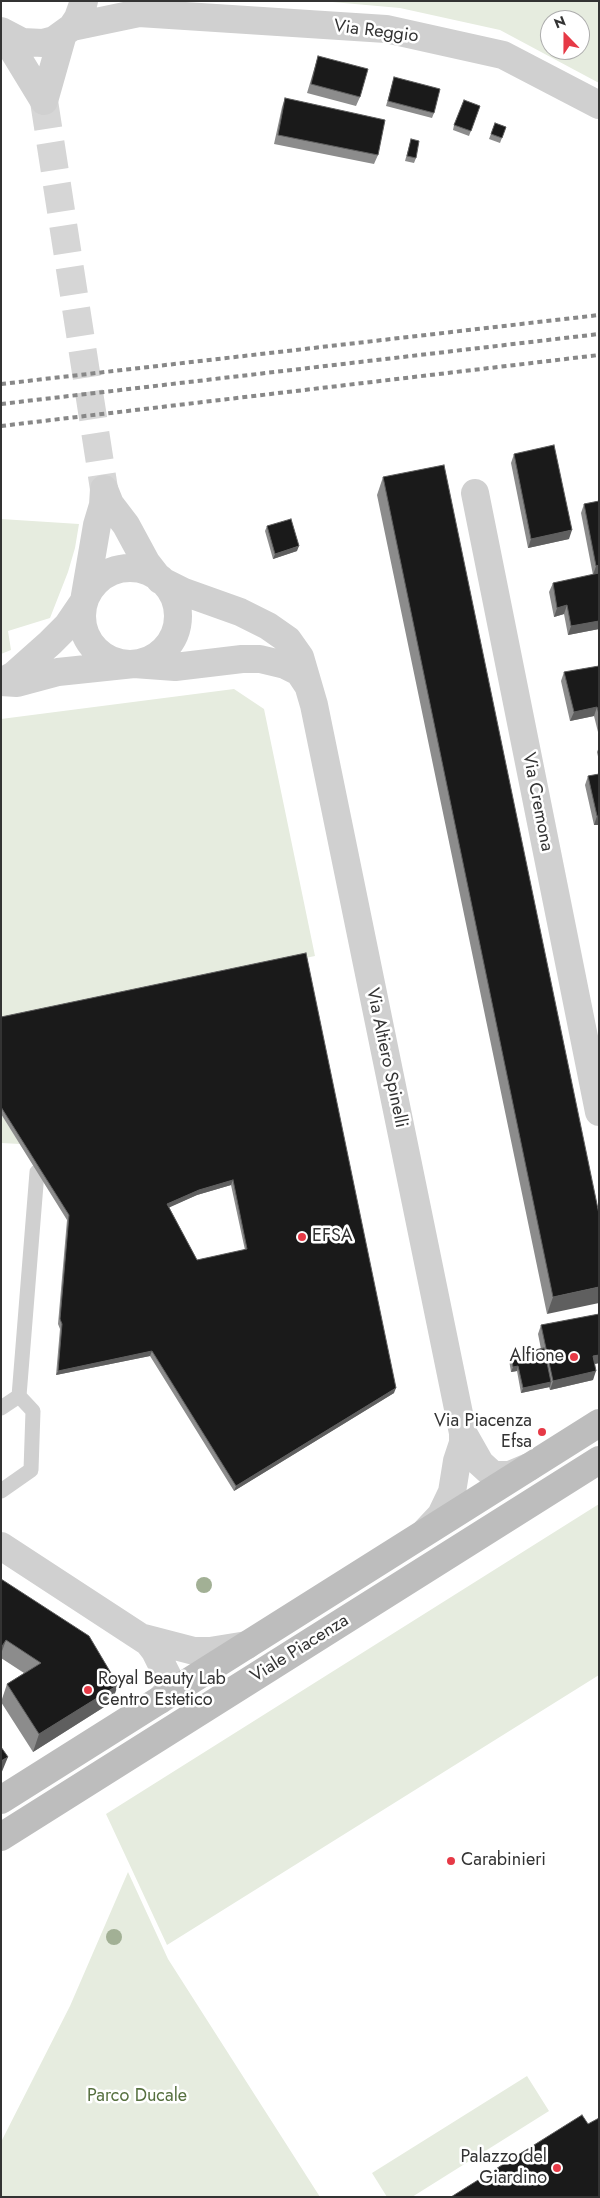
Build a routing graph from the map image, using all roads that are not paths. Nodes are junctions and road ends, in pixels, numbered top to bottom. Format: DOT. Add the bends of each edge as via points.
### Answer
graph roads {
  1 [pos="84,1"];
  2 [pos="115,1"];
  3 [pos="139,13"];
  4 [pos="2,31"];
  5 [pos="67,31"];
  6 [pos="599,105"];
  7 [pos="475,493"];
  8 [pos="160,580"];
  9 [pos="84,601"];
  10 [pos="134,664"];
  11 [pos="1,682"];
  12 [pos="308,684"];
  13 [pos="599,1112"];
  14 [pos="37,1172"];
  15 [pos="18,1396"];
  16 [pos="1,1408"];
  17 [pos="599,1424"];
  18 [pos="463,1433"];
  19 [pos="599,1460"];
  20 [pos="531,1466"];
  21 [pos="1,1491"];
  22 [pos="413,1541"];
  23 [pos="1,1546"];
  24 [pos="144,1638"];
  25 [pos="247,1645"];
  26 [pos="160,1700"];
  27 [pos="1,1800"];
  28 [pos="1,1837"];
  1 -- 5 [label="street" via="78,18"];
  2 -- 3 [label="street, Via Reggio"];
  3 -- 5 [label="street, Via Reggio"];
  3 -- 6 [label="street, Via Reggio" via="386,29 503,55"];
  4 -- 5 [label="street, Via Reggio" via="22,42 32,43 43,43"];
  4 -- 5 [label="street" via="44,101"];
  7 -- 13 [label="street, Via Cremona"];
  8 -- 9 [label="street" via="142,570 117,570 95,584"];
  8 -- 9 [label="street" via="110,504 104,489"];
  8 -- 10 [label="street" via="173,596 177,625 162,652"];
  8 -- 12 [label="street, Via Altiero Spinelli" via="250,616 276,631 297,651"];
  9 -- 10 [label="street" via="82,622 89,642 104,657"];
  9 -- 11 [label="street" via="67,626 50,643 14,675"];
  10 -- 11 [label="street" via="58,672 17,683"];
  10 -- 12 [label="street" via="175,666 233,659 260,660 292,668"];
  12 -- 18 [label="street, Via Altiero Spinelli"];
  14 -- 15 [label="lane"];
  15 -- 16 [label="lane"];
  15 -- 21 [label="lane" via="33,1411 31,1470"];
  17 -- 20 [label="main road, Viale Piacenza"];
  18 -- 20 [label="street, Via Altiero Spinelli" via="490,1473 510,1475"];
  18 -- 22 [label="street, Via Altiero Spinelli" via="464,1443 446,1508"];
  19 -- 28 [label="main road, Viale Piacenza"];
  20 -- 22 [label="main road, Viale Piacenza"];
  22 -- 25 [label="main road, Viale Piacenza"];
  23 -- 24 [label="street"];
  24 -- 25 [label="street" via="194,1651"];
  24 -- 26 [label="street" via="168,1675 169,1690"];
  25 -- 26 [label="main road, Viale Piacenza"];
  26 -- 27 [label="main road, Viale Piacenza"];
}
